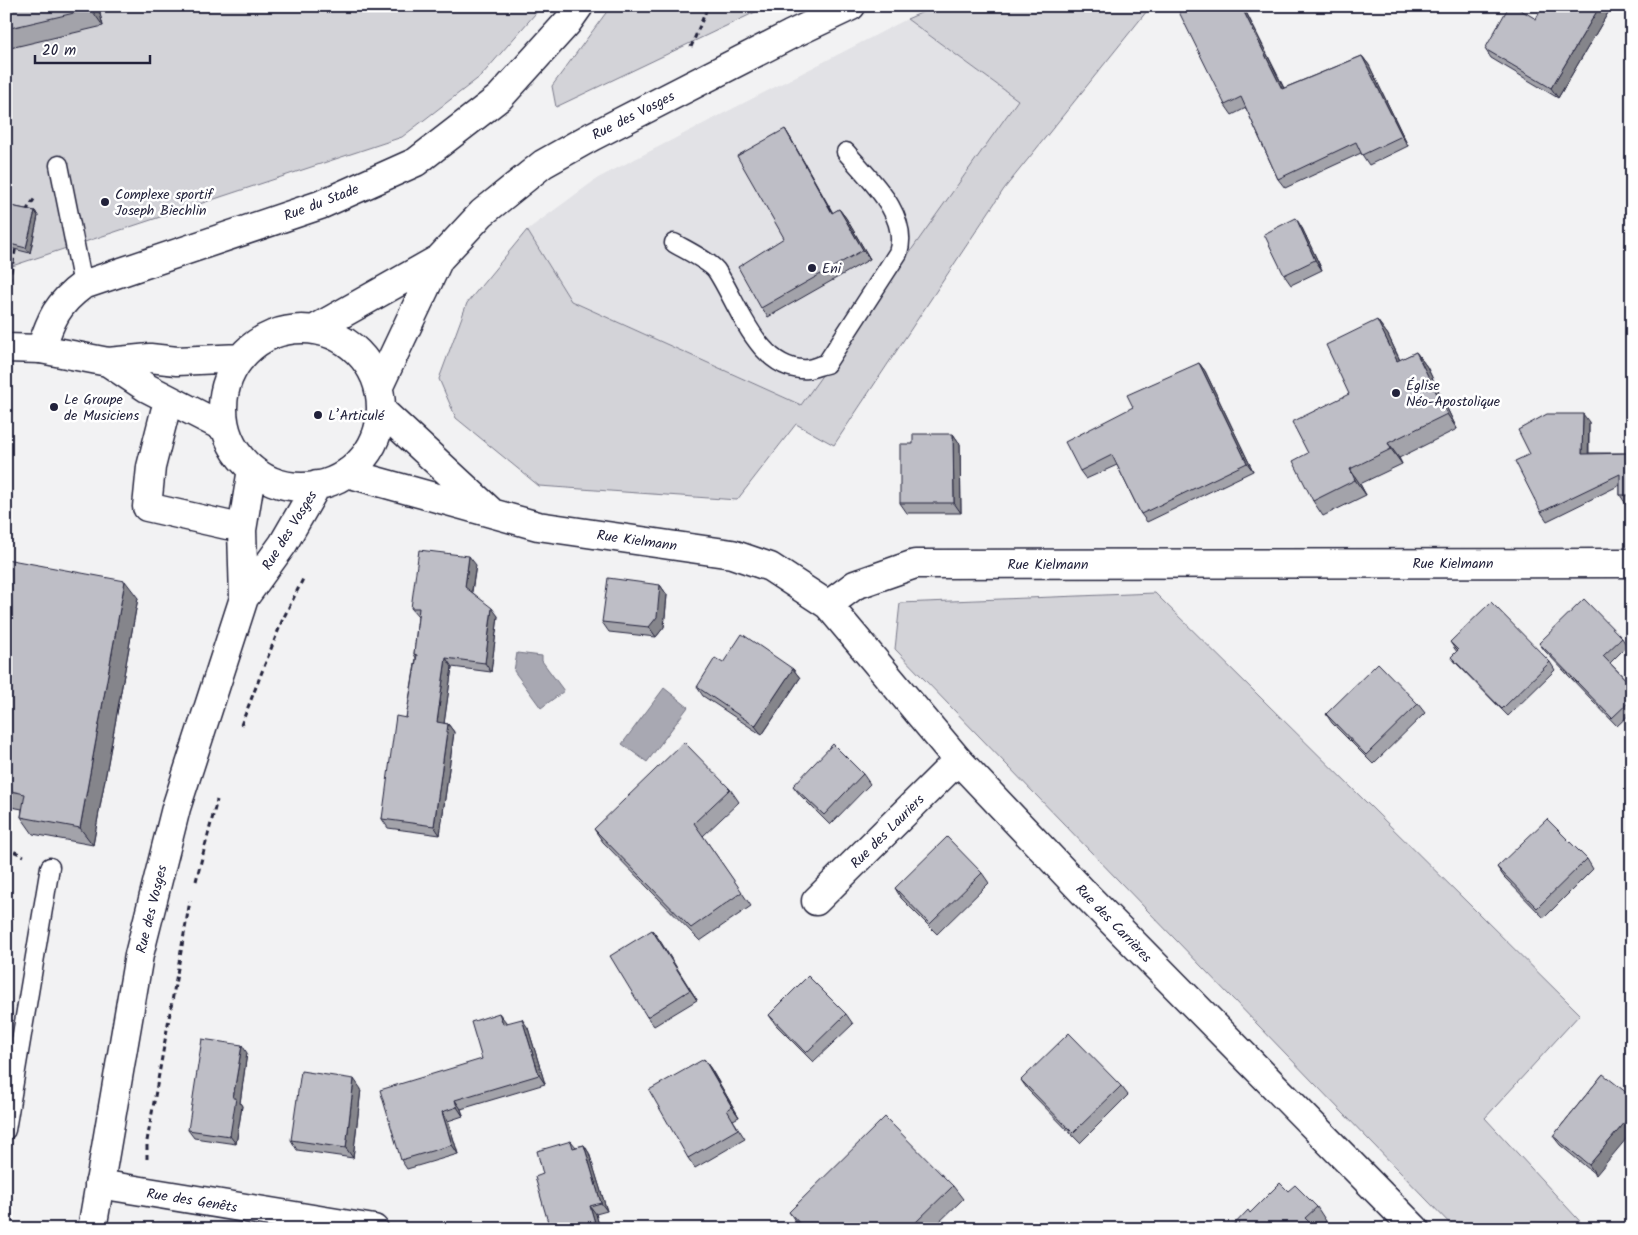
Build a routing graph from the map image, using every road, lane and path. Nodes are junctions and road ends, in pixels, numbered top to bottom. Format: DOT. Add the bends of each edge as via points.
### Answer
graph roads {
  1 [pos="579,6"];
  2 [pos="708,6"];
  3 [pos="851,6"];
  4 [pos="691,55"];
  5 [pos="846,152"];
  6 [pos="59,164"];
  7 [pos="17,237"];
  8 [pos="674,243"];
  9 [pos="439,259"];
  10 [pos="83,285"];
  11 [pos="6,299"];
  12 [pos="315,329"];
  13 [pos="6,348"];
  14 [pos="41,349"];
  15 [pos="241,358"];
  16 [pos="108,362"];
  17 [pos="380,399"];
  18 [pos="165,412"];
  19 [pos="225,428"];
  20 [pos="252,469"];
  21 [pos="347,473"];
  22 [pos="317,485"];
  23 [pos="492,513"];
  24 [pos="226,525"];
  25 [pos="1632,563"];
  26 [pos="304,576"];
  27 [pos="244,598"];
  28 [pos="828,605"];
  29 [pos="239,731"];
  30 [pos="958,760"];
  31 [pos="218,796"];
  32 [pos="50,867"];
  33 [pos="193,891"];
  34 [pos="190,900"];
  35 [pos="816,901"];
  36 [pos="6,1130"];
  37 [pos="99,1184"];
  38 [pos="147,1193"];
  39 [pos="92,1229"];
  40 [pos="374,1229"];
  41 [pos="1415,1229"];
  1 -- 10 [label="street, Rue du Stade" via="500,97 416,162 320,205"];
  2 -- 4 [label="path" via="690,48"];
  3 -- 9 [label="street, Rue des Vosges" via="543,164 482,213"];
  5 -- 8 [label="lane" via="884,197 900,227 902,240 898,254 826,364 807,369 791,367 770,356 757,342 715,268"];
  6 -- 10 [label="lane"];
  7 -- 11 [label="path"];
  9 -- 12 [label="street, Rue des Vosges"];
  9 -- 17 [label="street, Rue des Vosges"];
  10 -- 14 [label="street, Rue du Stade" via="64,298"];
  12 -- 15 [label="street, Rue des Vosges" via="287,330 262,340"];
  12 -- 17 [label="street, Rue des Vosges" via="336,336 355,348 370,366"];
  13 -- 14 [label="street"];
  14 -- 16 [label="street"];
  15 -- 16 [label="street" via="177,361 150,358"];
  15 -- 19 [label="street, Rue des Vosges" via="228,379 223,403"];
  16 -- 19 [label="street" via="147,388"];
  17 -- 21 [label="street, Rue des Vosges" via="377,435 365,456"];
  17 -- 23 [label="street, Rue Kielmann"];
  18 -- 24 [label="street" via="151,467 147,507"];
  19 -- 20 [label="street, Rue des Vosges" via="235,450"];
  20 -- 22 [label="street, Rue des Vosges" via="272,481 294,487"];
  20 -- 27 [label="street, Rue des Vosges" via="242,530"];
  21 -- 22 [label="street, Rue des Vosges"];
  21 -- 23 [label="street, Rue Kielmann"];
  22 -- 27 [label="street, Rue des Vosges" via="283,544"];
  23 -- 28 [label="street, Rue Kielmann" via="538,526 732,554 770,567"];
  25 -- 28 [label="street, Rue Kielmann" via="915,564 855,584"];
  26 -- 29 [label="path" via="282,621"];
  27 -- 37 [label="street, Rue des Vosges" via="176,808 141,946"];
  28 -- 30 [label="street, Rue des Carrières"];
  30 -- 35 [label="street, Rue des Lauriers"];
  30 -- 41 [label="street, Rue des Carrières" via="1086,895"];
  31 -- 33 [label="path"];
  32 -- 36 [label="lane"];
  34 -- 38 [label="path" via="147,1141"];
  37 -- 38 [label="street, Rue des Genêts"];
  37 -- 39 [label="street, Rue des Vosges"];
  38 -- 40 [label="street, Rue des Genêts"];
}
